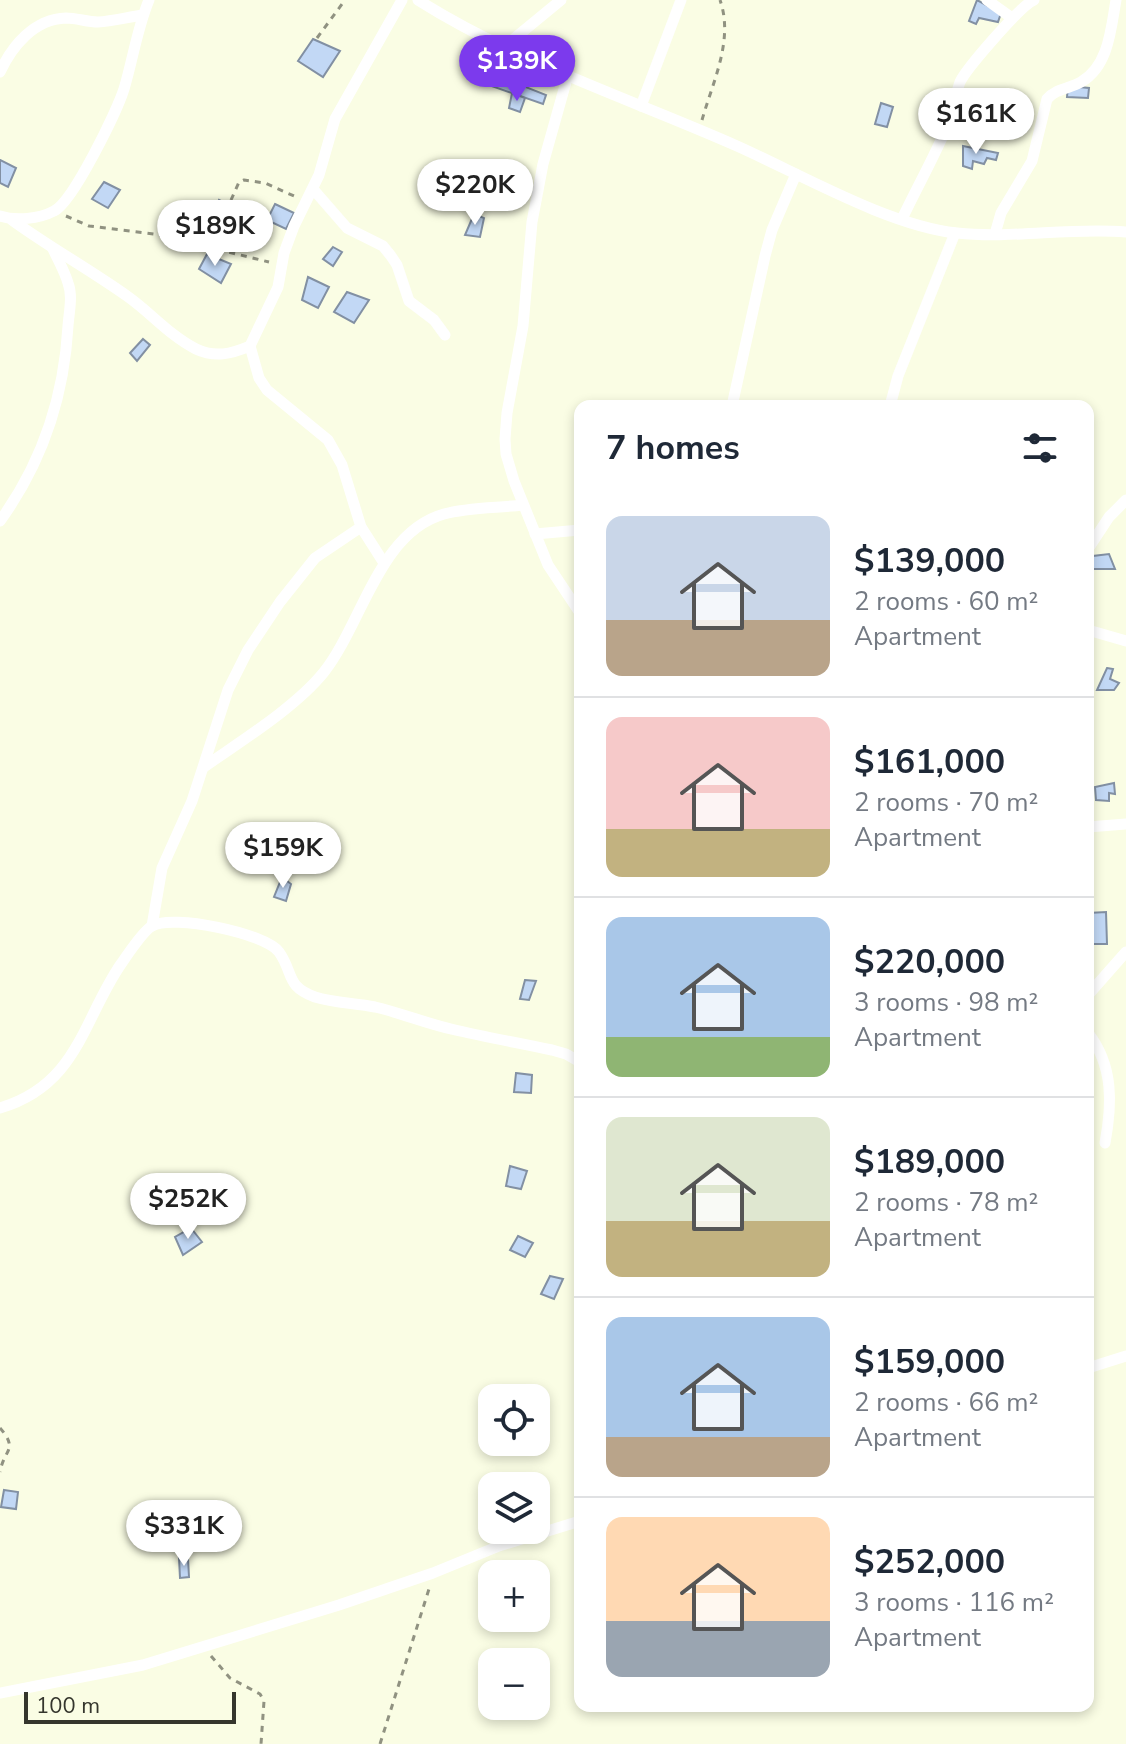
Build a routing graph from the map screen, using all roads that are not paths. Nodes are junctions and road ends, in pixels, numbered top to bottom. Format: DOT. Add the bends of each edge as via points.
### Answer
graph roads {
  1 [pos="149,0"];
  2 [pos="402,0"];
  3 [pos="418,0"];
  4 [pos="561,0"];
  5 [pos="681,0"];
  6 [pos="987,0"];
  7 [pos="1034,0"];
  8 [pos="1116,0"];
  9 [pos="143,15"];
  10 [pos="1012,18"];
  11 [pos="504,47"];
  12 [pos="0,72"];
  13 [pos="568,75"];
  14 [pos="641,106"];
  15 [pos="796,174"];
  16 [pos="311,193"];
  17 [pos="6,218"];
  18 [pos="902,219"];
  19 [pos="1126,232"];
  20 [pos="955,233"];
  21 [pos="995,234"];
  22 [pos="53,249"];
  23 [pos="445,335"];
  24 [pos="250,346"];
  25 [pos="733,400"];
  26 [pos="892,400"];
  27 [pos="1126,500"];
  28 [pos="523,505"];
  29 [pos="0,521"];
  30 [pos="361,527"];
  31 [pos="574,531"];
  32 [pos="535,534"];
  33 [pos="1094,540"];
  34 [pos="384,563"];
  35 [pos="574,604"];
  36 [pos="1094,632"];
  37 [pos="1126,641"];
  38 [pos="203,768"];
  39 [pos="1126,824"];
  40 [pos="1094,827"];
  41 [pos="152,926"];
  42 [pos="1126,952"];
  43 [pos="1094,988"];
  44 [pos="1094,1044"];
  45 [pos="574,1059"];
  46 [pos="0,1108"];
  47 [pos="1105,1143"];
  48 [pos="1126,1356"];
  49 [pos="1094,1366"];
  50 [pos="574,1523"];
  51 [pos="0,1693"];
  1 -- 9 [label="street"];
  2 -- 16 [label="street" via="335,119"];
  3 -- 11 [label="street"];
  4 -- 11 [label="street"];
  5 -- 14 [label="street"];
  6 -- 10 [label="street"];
  7 -- 10 [label="street"];
  8 -- 21 [label="street" via="1096,68 1047,99 1032,161 1001,213"];
  9 -- 12 [label="street" via="98,22 51,20 12,48"];
  9 -- 17 [label="street" via="110,123 68,196 56,211"];
  10 -- 18 [label="street" via="960,82 947,126"];
  11 -- 13 [label="street"];
  13 -- 14 [label="street"];
  13 -- 28 [label="street" via="532,222 523,326 507,413 506,454"];
  14 -- 15 [label="street"];
  15 -- 18 [label="street"];
  15 -- 25 [label="street" via="772,230"];
  16 -- 23 [label="street" via="347,228 383,246 397,265 409,301"];
  16 -- 24 [label="street" via="294,226 278,287"];
  17 -- 22 [label="street"];
  18 -- 20 [label="street"];
  19 -- 21 [label="street"];
  20 -- 21 [label="street"];
  20 -- 26 [label="street"];
  22 -- 24 [label="street" via="197,349 230,355"];
  22 -- 29 [label="street" via="70,295 61,389 34,466"];
  24 -- 30 [label="street" via="267,390 328,440 342,465"];
  27 -- 33 [label="street"];
  28 -- 32 [label="street"];
  28 -- 34 [label="street" via="446,513 426,521"];
  30 -- 34 [label="street"];
  30 -- 38 [label="street" via="315,558 248,650 228,690"];
  31 -- 32 [label="street"];
  32 -- 35 [label="street"];
  34 -- 38 [label="street" via="323,673"];
  36 -- 37 [label="street"];
  38 -- 41 [label="street" via="162,868"];
  39 -- 40 [label="street"];
  41 -- 45 [label="street" via="172,921 248,935 279,953 291,982 303,993"];
  41 -- 46 [label="street" via="119,966 71,1057 48,1081"];
  42 -- 43 [label="street"];
  44 -- 47 [label="street" via="1111,1089"];
  48 -- 49 [label="street"];
  50 -- 51 [label="street" via="143,1665"];
}
